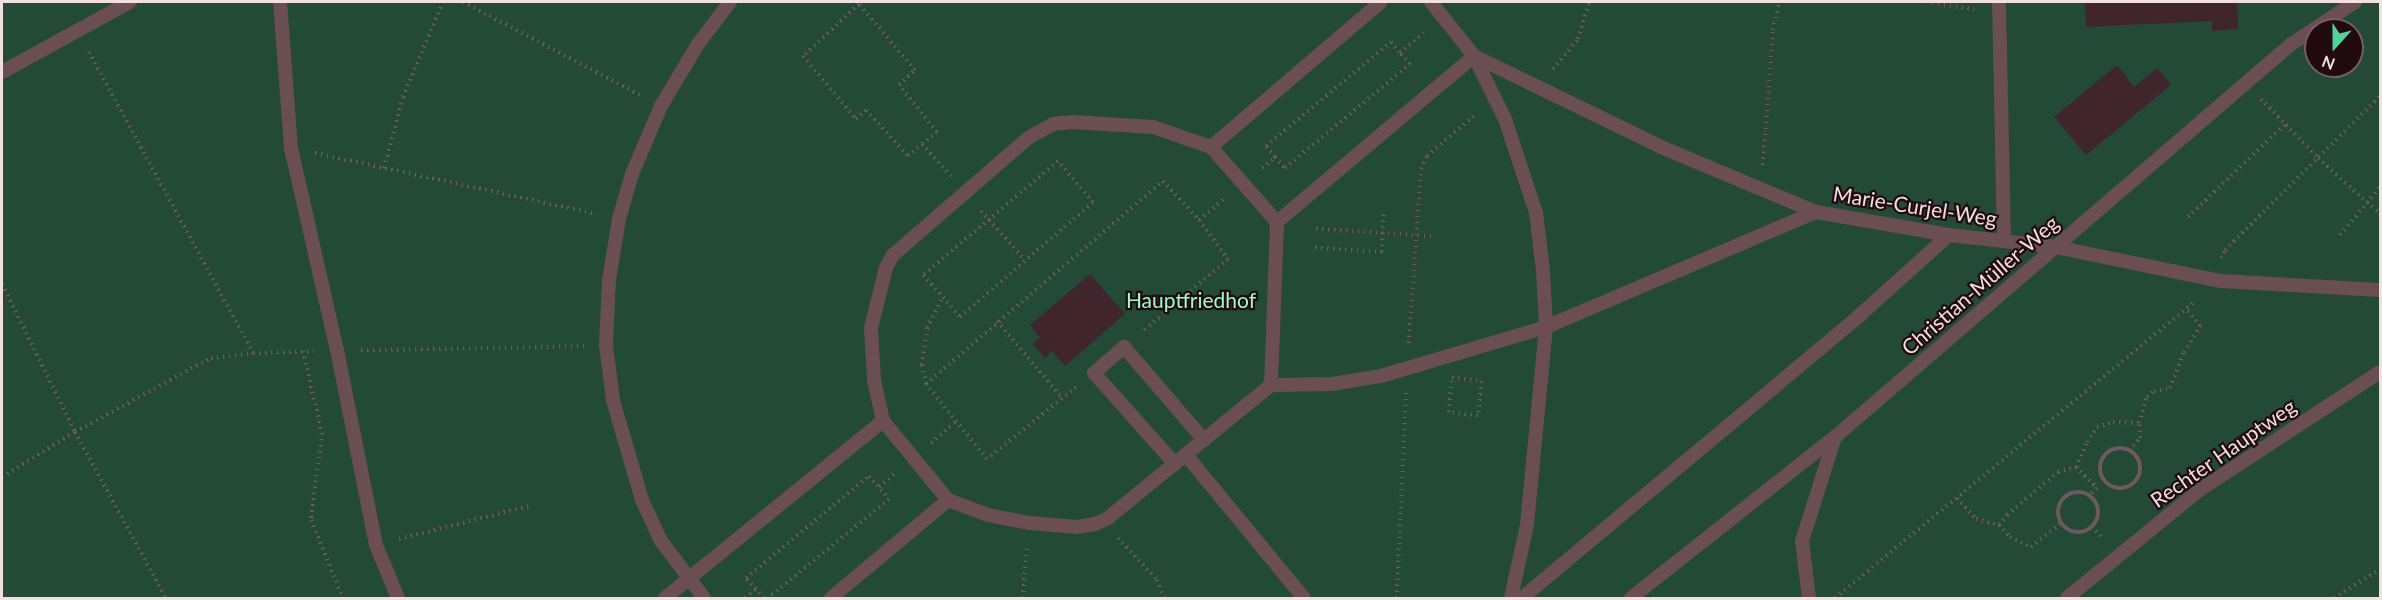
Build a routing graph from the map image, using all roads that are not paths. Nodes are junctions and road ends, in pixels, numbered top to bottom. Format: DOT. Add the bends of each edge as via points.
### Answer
graph roads {
  1 [pos="130,2"];
  2 [pos="280,2"];
  3 [pos="730,2"];
  4 [pos="1381,2"];
  5 [pos="1431,2"];
  6 [pos="2355,2"];
  7 [pos="1999,7"];
  8 [pos="1474,56"];
  9 [pos="2,72"];
  10 [pos="1212,147"];
  11 [pos="1816,212"];
  12 [pos="1277,222"];
  13 [pos="1949,236"];
  14 [pos="2004,241"];
  15 [pos="2056,247"];
  16 [pos="2380,290"];
  17 [pos="1546,327"];
  18 [pos="2380,372"];
  19 [pos="1271,385"];
  20 [pos="883,421"];
  21 [pos="1835,437"];
  22 [pos="1204,440"];
  23 [pos="1186,455"];
  24 [pos="1174,464"];
  25 [pos="948,500"];
  26 [pos="688,579"];
  27 [pos="398,598"];
  28 [pos="665,598"];
  29 [pos="704,598"];
  30 [pos="831,598"];
  31 [pos="1304,598"];
  32 [pos="1511,598"];
  33 [pos="1522,598"];
  34 [pos="1631,598"];
  35 [pos="1809,598"];
  36 [pos="2067,598"];
  1 -- 9 [label="lane"];
  2 -- 27 [label="lane" via="291,148 376,545"];
  3 -- 26 [label="lane" via="698,44 662,106 632,174 619,219 609,280 606,345 614,400 642,500 662,541"];
  4 -- 10 [label="lane"];
  5 -- 8 [label="lane"];
  6 -- 15 [label="lane, Christian-Müller-Weg" via="2290,45"];
  7 -- 14 [label="lane"];
  8 -- 11 [label="lane, Marie-Curjel-Weg" via="1650,142"];
  8 -- 12 [label="lane"];
  8 -- 17 [label="lane" via="1497,101 1536,213"];
  10 -- 12 [label="lane"];
  10 -- 20 [label="lane" via="1153,127 1073,122 1053,124 1028,138 893,255 886,268 871,328 874,380"];
  11 -- 13 [label="lane, Marie-Curjel-Weg"];
  11 -- 17 [label="lane"];
  12 -- 19 [label="lane"];
  13 -- 14 [label="lane, Marie-Curjel-Weg"];
  13 -- 33 [label="lane"];
  14 -- 15 [label="lane, Marie-Curjel-Weg"];
  15 -- 16 [label="lane, Marie-Curjel-Weg" via="2220,281"];
  15 -- 21 [label="lane, Christian-Müller-Weg"];
  17 -- 19 [label="lane" via="1407,369 1332,384"];
  17 -- 32 [label="lane" via="1527,525"];
  18 -- 36 [label="lane, Rechter Hauptweg" via="2198,490"];
  19 -- 22 [label="lane"];
  20 -- 25 [label="lane"];
  20 -- 26 [label="lane"];
  21 -- 34 [label="lane, Christian-Müller-Weg"];
  21 -- 35 [label="lane" via="1802,541"];
  22 -- 23 [label="lane"];
  22 -- 24 [label="lane" via="1124,347 1094,373"];
  23 -- 24 [label="lane"];
  23 -- 31 [label="lane"];
  24 -- 25 [label="lane" via="1101,521 1078,526 988,515"];
  25 -- 30 [label="lane"];
  26 -- 28 [label="lane"];
  26 -- 29 [label="lane"];
}
